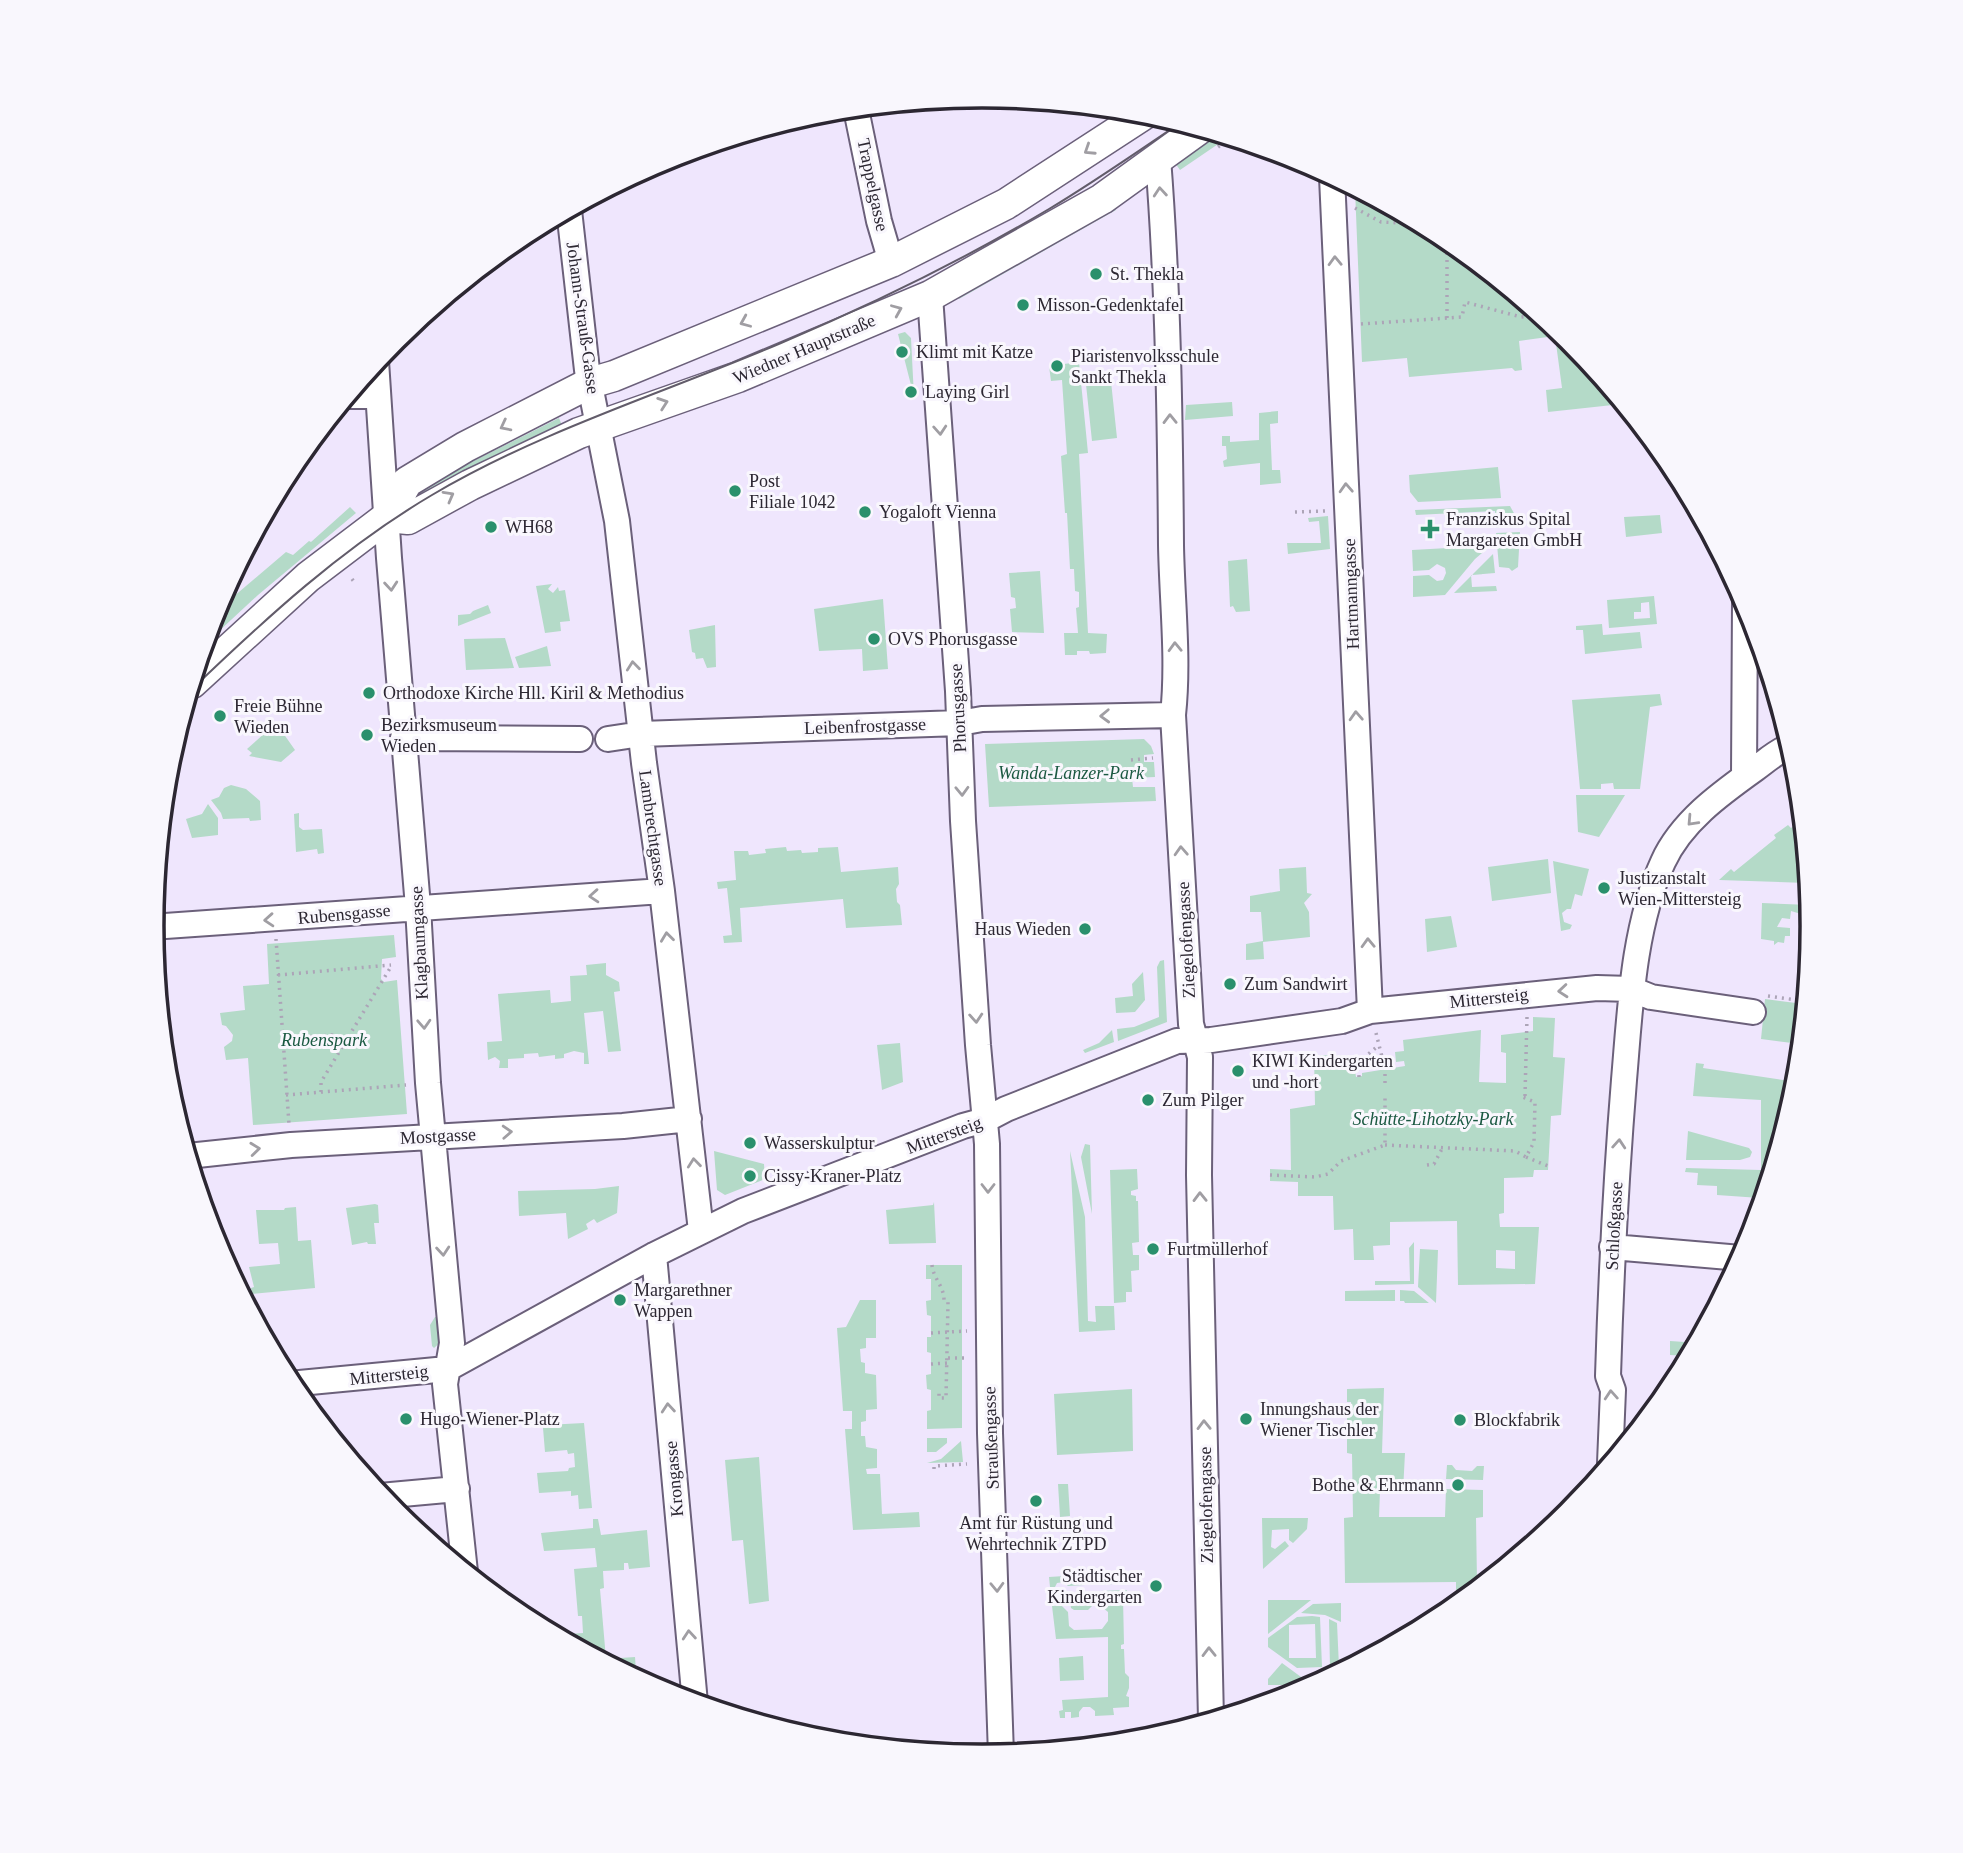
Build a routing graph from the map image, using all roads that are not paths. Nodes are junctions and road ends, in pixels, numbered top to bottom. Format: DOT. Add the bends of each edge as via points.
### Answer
graph roads {
  1 [pos="858,118"];
  2 [pos="1127,122"];
  3 [pos="1190,135"];
  4 [pos="1158,158"];
  5 [pos="1332,188"];
  6 [pos="570,219"];
  7 [pos="891,262"];
  8 [pos="930,296"];
  9 [pos="377,375"];
  10 [pos="590,383"];
  11 [pos="359,396"];
  12 [pos="379,396"];
  13 [pos="599,426"];
  14 [pos="387,517"];
  15 [pos="1745,634"];
  16 [pos="205,671"];
  17 [pos="1173,715"];
  18 [pos="960,723"];
  19 [pos="641,734"];
  20 [pos="403,738"];
  21 [pos="580,739"];
  22 [pos="608,739"];
  23 [pos="1781,752"];
  24 [pos="1744,776"];
  25 [pos="662,891"];
  26 [pos="418,907"];
  27 [pos="163,926"];
  28 [pos="1631,989"];
  29 [pos="1758,1003"];
  30 [pos="1372,1020"];
  31 [pos="1195,1041"];
  32 [pos="689,1119"];
  33 [pos="985,1120"];
  34 [pos="432,1135"];
  35 [pos="196,1155"];
  36 [pos="701,1231"];
  37 [pos="1612,1247"];
  38 [pos="654,1255"];
  39 [pos="1729,1257"];
  40 [pos="447,1369"];
  41 [pos="302,1383"];
  42 [pos="1611,1449"];
  43 [pos="457,1489"];
  44 [pos="393,1495"];
  45 [pos="464,1559"];
  46 [pos="694,1692"];
  47 [pos="1211,1711"];
  48 [pos="1001,1744"];
  1 -- 7 [label="street, Trappelgasse"];
  2 -- 7 [label="main road, one-way" via="1006,204"];
  3 -- 4 [label="main road, Wiedner Hauptstraße"];
  4 -- 8 [label="main road, Wiedner Hauptstraße" via="1102,199"];
  17 -- 4 [label="street, Ziegelofengasse, one-way" via="1170,422"];
  30 -- 5 [label="street, Hartmanngasse, one-way"];
  6 -- 10 [label="street, Johann-Strauß-Gasse"];
  7 -- 10 [label="main road, one-way"];
  13 -- 8 [label="main road, Wiedner Hauptstraße, one-way" via="738,377"];
  8 -- 18 [label="street, Phorusgasse, one-way"];
  9 -- 12 [label="street, Klagbaumgasse"];
  10 -- 13 [label="street, Johann-Strauß-Gasse"];
  10 -- 14 [label="main road, one-way" via="407,482"];
  11 -- 12 [label="street"];
  12 -- 14 [label="street, Klagbaumgasse"];
  14 -- 13 [label="main road, Wiedner Hauptstraße, one-way" via="408,519 524,458"];
  19 -- 13 [label="street, Lambrechtgasse, one-way" via="617,521"];
  14 -- 16 [label="main road" via="299,585"];
  14 -- 20 [label="street, Klagbaumgasse, one-way"];
  15 -- 24 [label="street"];
  17 -- 18 [label="street, Leibenfrostgasse, one-way"];
  31 -- 17 [label="street, Ziegelofengasse, one-way"];
  18 -- 19 [label="street, Leibenfrostgasse"];
  18 -- 33 [label="street, Phorusgasse, one-way"];
  19 -- 22 [label="street, Leibenfrostgasse"];
  19 -- 25 [label="street, Lambrechtgasse"];
  20 -- 21 [label="street"];
  20 -- 26 [label="street, Klagbaumgasse"];
  23 -- 24 [label="street, Schloßgasse"];
  24 -- 28 [label="street, Schloßgasse, one-way" via="1703,809 1663,861"];
  25 -- 26 [label="street, Rubensgasse, one-way"];
  32 -- 25 [label="street, Lambrechtgasse, one-way"];
  26 -- 27 [label="street, Rubensgasse, one-way"];
  26 -- 34 [label="street, Klagbaumgasse, one-way"];
  28 -- 29 [label="street, Mittersteig" via="1651,997"];
  28 -- 30 [label="street, Mittersteig, one-way" via="1527,994"];
  37 -- 28 [label="street, Schloßgasse, one-way"];
  30 -- 31 [label="street, Mittersteig"];
  31 -- 33 [label="street, Mittersteig" via="1177,1041"];
  47 -- 31 [label="street, Ziegelofengasse, one-way" via="1200,1057"];
  34 -- 32 [label="street, Mostgasse, one-way"];
  36 -- 32 [label="street, Lambrechtgasse, one-way"];
  33 -- 36 [label="street, Mittersteig"];
  33 -- 48 [label="street, Straußengasse, one-way"];
  35 -- 34 [label="street, Mostgasse, one-way"];
  34 -- 40 [label="street, Klagbaumgasse, one-way" via="452,1343"];
  36 -- 38 [label="street, Mittersteig"];
  37 -- 39 [label="street"];
  42 -- 37 [label="street, Schloßgasse, one-way"];
  38 -- 40 [label="street, Mittersteig"];
  46 -- 38 [label="street, Krongasse, one-way"];
  40 -- 41 [label="street, Mittersteig"];
  40 -- 43 [label="street, Klagbaumgasse"];
  43 -- 44 [label="street"];
  43 -- 45 [label="street, Klagbaumgasse"];
}
